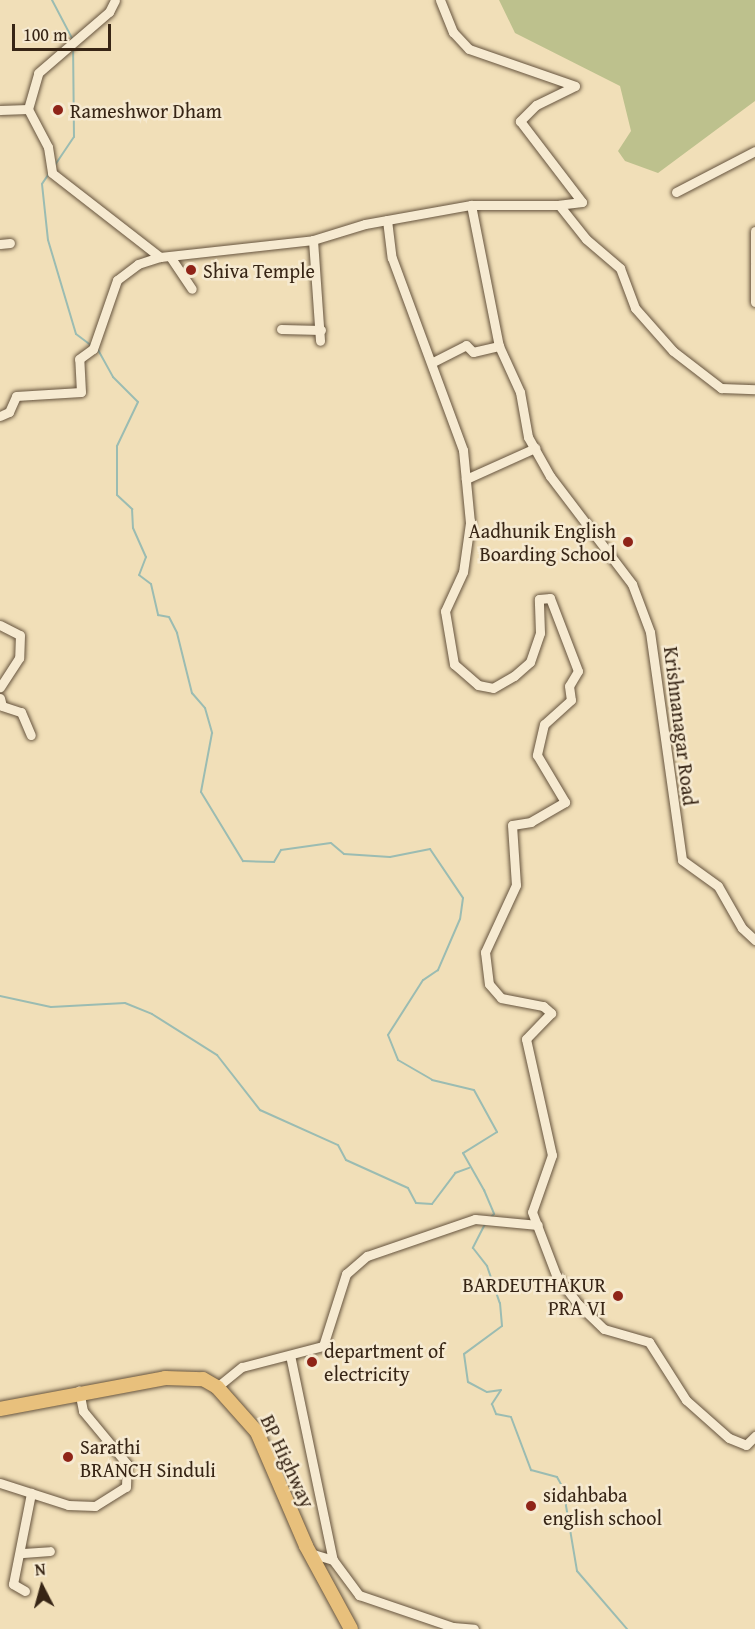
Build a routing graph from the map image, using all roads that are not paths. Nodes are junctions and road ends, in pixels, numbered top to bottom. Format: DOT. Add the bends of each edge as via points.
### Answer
graph roads {
  1 [pos="115,0"];
  2 [pos="440,0"];
  3 [pos="28,109"];
  4 [pos="0,110"];
  5 [pos="755,151"];
  6 [pos="676,192"];
  7 [pos="559,205"];
  8 [pos="471,206"];
  9 [pos="387,220"];
  10 [pos="755,231"];
  11 [pos="313,240"];
  12 [pos="160,257"];
  13 [pos="171,258"];
  14 [pos="755,263"];
  15 [pos="192,289"];
  16 [pos="755,302"];
  17 [pos="281,329"];
  18 [pos="321,330"];
  19 [pos="320,341"];
  20 [pos="499,346"];
  21 [pos="434,363"];
  22 [pos="755,389"];
  23 [pos="0,416"];
  24 [pos="535,448"];
  25 [pos="466,479"];
  26 [pos="0,625"];
  27 [pos="0,687"];
  28 [pos="0,698"];
  29 [pos="31,735"];
  30 [pos="755,940"];
  31 [pos="538,1226"];
  32 [pos="290,1355"];
  33 [pos="217,1387"];
  34 [pos="79,1390"];
  35 [pos="0,1409"];
  36 [pos="755,1436"];
  37 [pos="0,1483"];
  38 [pos="31,1493"];
  39 [pos="50,1551"];
  40 [pos="23,1553"];
  41 [pos="310,1553"];
  42 [pos="333,1560"];
  43 [pos="25,1591"];
  44 [pos="351,1629"];
  45 [pos="474,1629"];
  1 -- 3 [label="street" via="109,12 38,73"];
  2 -- 7 [label="street" via="453,32 469,49 569,80 575,86 536,105 520,121 582,201"];
  3 -- 4 [label="street"];
  3 -- 12 [label="street" via="48,147 52,173"];
  5 -- 6 [label="street"];
  7 -- 8 [label="street"];
  7 -- 22 [label="street" via="586,239 620,268 635,308 673,351 721,388"];
  8 -- 9 [label="street"];
  8 -- 20 [label="street, Krishnanagar Road"];
  9 -- 11 [label="street"];
  9 -- 21 [label="street" via="392,258"];
  10 -- 14 [label="street"];
  11 -- 13 [label="street"];
  11 -- 18 [label="street"];
  12 -- 13 [label="street"];
  12 -- 23 [label="street" via="138,264 117,280 93,349 79,359 81,393 16,396 9,412"];
  13 -- 15 [label="street"];
  14 -- 16 [label="street"];
  17 -- 18 [label="street"];
  18 -- 19 [label="street"];
  20 -- 21 [label="street" via="474,352 466,345"];
  20 -- 24 [label="street, Krishnanagar Road" via="520,392"];
  21 -- 25 [label="street" via="453,434 463,450"];
  24 -- 25 [label="street"];
  24 -- 30 [label="street, Krishnanagar Road" via="632,584 650,632 682,860 718,886"];
  25 -- 31 [label="street" via="470,523 463,572 445,611 454,664 478,685 493,688 514,676 530,662 540,633 539,599 550,598 578,671 569,686 571,700 544,724 537,755 565,802 531,822 512,825 516,885 485,952 489,984 501,998 543,1006 551,1013 526,1040 552,1155 535,1194 532,1212"];
  26 -- 27 [label="street" via="20,635 19,658"];
  28 -- 29 [label="street" via="2,706 21,712"];
  31 -- 32 [label="street" via="475,1219 367,1256 346,1274 323,1346"];
  31 -- 36 [label="street" via="556,1275 578,1304 604,1329 649,1342 686,1400 729,1438 746,1445"];
  32 -- 33 [label="street" via="242,1367"];
  32 -- 42 [label="street"];
  33 -- 34 [label="highway" via="185,1377"];
  33 -- 41 [label="highway, BP Highway" via="257,1432"];
  34 -- 35 [label="highway"];
  34 -- 38 [label="street" via="83,1411 127,1464 131,1474 126,1487 95,1506 68,1505"];
  37 -- 38 [label="street"];
  38 -- 40 [label="street"];
  39 -- 40 [label="street"];
  40 -- 43 [label="street" via="13,1584"];
  41 -- 42 [label="street"];
  41 -- 44 [label="highway, BP Highway"];
  42 -- 45 [label="street" via="359,1595"];
}
